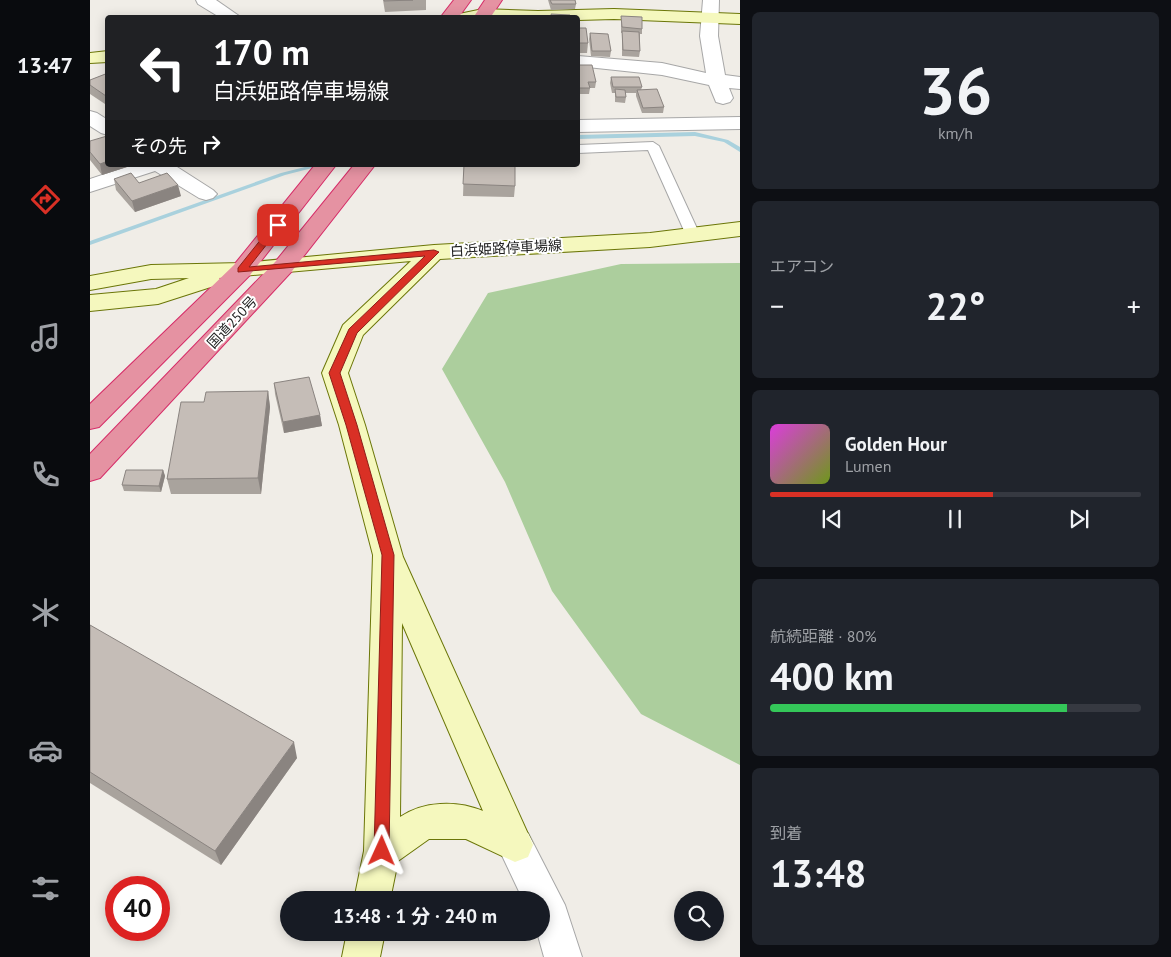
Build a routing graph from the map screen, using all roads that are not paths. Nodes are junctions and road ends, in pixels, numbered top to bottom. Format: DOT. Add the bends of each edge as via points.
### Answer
graph roads {
  1 [pos="204,0"];
  2 [pos="463,0"];
  3 [pos="494,0"];
  4 [pos="709,9"];
  5 [pos="229,15"];
  6 [pos="450,15"];
  7 [pos="483,15"];
  8 [pos="580,15"];
  9 [pos="740,20"];
  10 [pos="105,56"];
  11 [pos="90,58"];
  12 [pos="580,61"];
  13 [pos="716,81"];
  14 [pos="740,83"];
  15 [pos="90,118"];
  16 [pos="738,124"];
  17 [pos="580,126"];
  18 [pos="105,127"];
  19 [pos="580,149"];
  20 [pos="146,167"];
  21 [pos="163,167"];
  22 [pos="324,167"];
  23 [pos="363,167"];
  24 [pos="90,186"];
  25 [pos="206,194"];
  26 [pos="740,229"];
  27 [pos="693,235"];
  28 [pos="434,252"];
  29 [pos="284,266"];
  30 [pos="242,270"];
  31 [pos="90,283"];
  32 [pos="90,303"];
  33 [pos="90,420"];
  34 [pos="90,471"];
  35 [pos="388,555"];
  36 [pos="515,845"];
  37 [pos="382,851"];
  38 [pos="374,891"];
  39 [pos="364,941"];
  40 [pos="361,957"];
  41 [pos="563,957"];
  1 -- 5 [label="street"];
  2 -- 6 [label="highway"];
  3 -- 7 [label="highway"];
  4 -- 8 [label="street"];
  4 -- 9 [label="street"];
  4 -- 13 [label="street"];
  10 -- 11 [label="street"];
  12 -- 13 [label="street" via="662,69"];
  13 -- 14 [label="street"];
  13 -- 16 [label="street"];
  15 -- 18 [label="street"];
  16 -- 17 [label="street"];
  19 -- 27 [label="lane" via="653,146"];
  20 -- 24 [label="street"];
  21 -- 25 [label="street"];
  22 -- 30 [label="highway, 国道250号"];
  23 -- 29 [label="highway, 国道250号"];
  26 -- 27 [label="street, 白浜姫路停車場線"];
  27 -- 28 [label="street, 白浜姫路停車場線"];
  28 -- 29 [label="street, 白浜姫路停車場線"];
  28 -- 35 [label="street" via="352,331 335,373"];
  29 -- 30 [label="street, 白浜姫路停車場線"];
  29 -- 34 [label="highway, 国道250号"];
  30 -- 31 [label="street" via="151,272"];
  30 -- 32 [label="street" via="158,296"];
  30 -- 33 [label="highway, 国道250号"];
  35 -- 36 [label="street"];
  35 -- 37 [label="street"];
  36 -- 37 [label="street" via="468,822 423,822"];
  36 -- 41 [label="street" via="552,918"];
  37 -- 38 [label="street"];
  39 -- 40 [label="street"];
}
